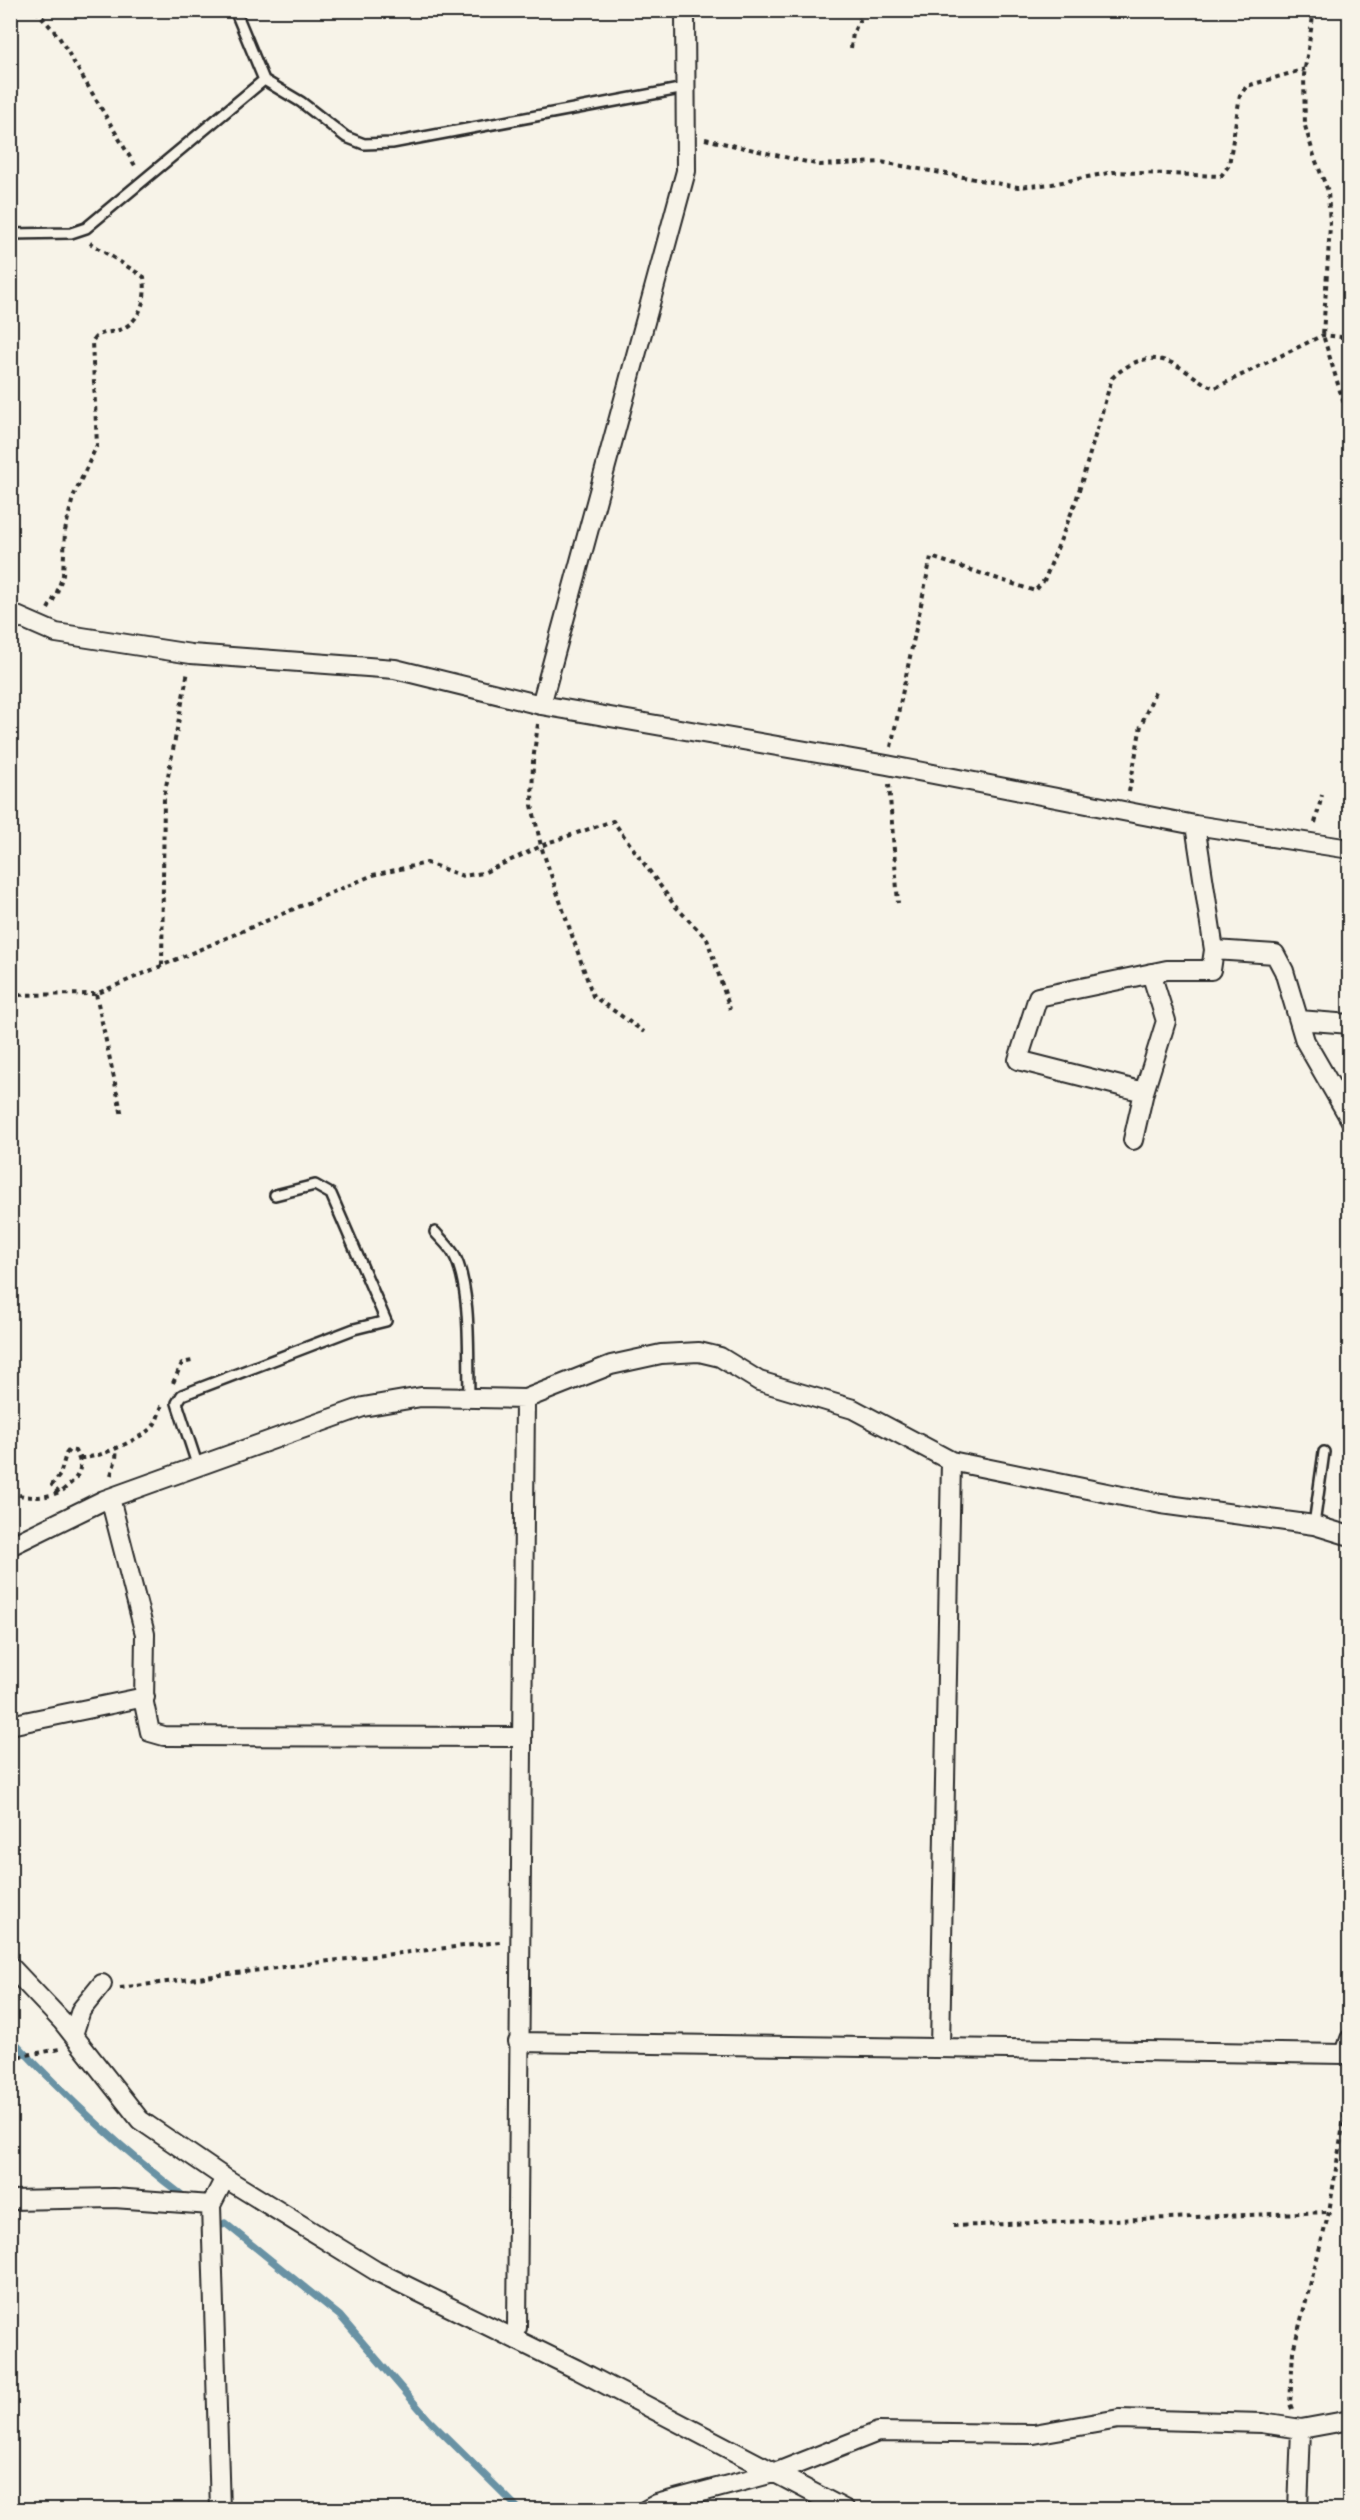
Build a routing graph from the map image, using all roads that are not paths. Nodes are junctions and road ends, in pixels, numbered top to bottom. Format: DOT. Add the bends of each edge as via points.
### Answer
graph roads {
  1 [pos="235,10"];
  2 [pos="685,10"];
  3 [pos="264,80"];
  4 [pos="686,88"];
  5 [pos="10,234"];
  6 [pos="10,613"];
  7 [pos="541,705"];
  8 [pos="1195,825"];
  9 [pos="1350,849"];
  10 [pos="1214,950"];
  11 [pos="1151,973"];
  12 [pos="1299,1020"];
  13 [pos="1350,1024"];
  14 [pos="1144,1092"];
  15 [pos="1350,1119"];
  16 [pos="1133,1140"];
  17 [pos="275,1195"];
  18 [pos="435,1232"];
  19 [pos="468,1399"];
  20 [pos="525,1399"];
  21 [pos="1324,1452"];
  22 [pos="951,1461"];
  23 [pos="198,1467"];
  24 [pos="110,1498"];
  25 [pos="1314,1525"];
  26 [pos="1350,1536"];
  27 [pos="10,1546"];
  28 [pos="145,1697"];
  29 [pos="10,1725"];
  30 [pos="521,1737"];
  31 [pos="10,1966"];
  32 [pos="99,1987"];
  33 [pos="75,2038"];
  34 [pos="1350,2039"];
  35 [pos="518,2042"];
  36 [pos="940,2048"];
  37 [pos="225,2178"];
  38 [pos="10,2200"];
  39 [pos="211,2205"];
  40 [pos="517,2328"];
  41 [pos="1350,2420"];
  42 [pos="1301,2429"];
  43 [pos="777,2472"];
  44 [pos="220,2510"];
  45 [pos="646,2510"];
  46 [pos="846,2510"];
  47 [pos="1298,2510"];
  1 -- 3 [label="lane"];
  2 -- 4 [label="street"];
  3 -- 4 [label="lane" via="301,102 346,137 364,144 392,143"];
  3 -- 5 [label="lane" via="86,228 75,232"];
  4 -- 7 [label="street" via="686,171"];
  6 -- 7 [label="street" via="56,633 191,654 395,669"];
  7 -- 8 [label="street" via="887,765"];
  8 -- 9 [label="street"];
  8 -- 10 [label="street"];
  10 -- 11 [label="street" via="1211,970"];
  10 -- 12 [label="street" via="1275,954"];
  11 -- 14 [label="street" via="1166,1021"];
  11 -- 14 [label="street" via="1038,997 1018,1060"];
  12 -- 13 [label="street"];
  12 -- 15 [label="street" via="1305,1041"];
  14 -- 16 [label="street"];
  17 -- 23 [label="lane" via="315,1185 332,1194 386,1321 354,1329 182,1395 177,1403"];
  18 -- 19 [label="lane" via="454,1254 464,1287"];
  19 -- 20 [label="street"];
  19 -- 23 [label="street" via="421,1397 363,1407"];
  20 -- 22 [label="street" via="611,1365 662,1354 699,1352 720,1357 759,1381 853,1408"];
  20 -- 30 [label="street"];
  21 -- 25 [label="lane"];
  22 -- 25 [label="street" via="1161,1504"];
  22 -- 36 [label="street"];
  23 -- 24 [label="street"];
  24 -- 27 [label="street"];
  24 -- 28 [label="street" via="145,1634"];
  25 -- 26 [label="street"];
  28 -- 29 [label="street"];
  28 -- 30 [label="street" via="150,1732 164,1736"];
  30 -- 35 [label="street"];
  31 -- 33 [label="street"];
  32 -- 33 [label="street" via="81,2010"];
  33 -- 37 [label="street" via="140,2120"];
  34 -- 36 [label="street" via="1345,2054"];
  35 -- 36 [label="street"];
  35 -- 40 [label="street"];
  37 -- 39 [label="street"];
  37 -- 43 [label="street" via="375,2271"];
  38 -- 39 [label="street" via="114,2198"];
  39 -- 44 [label="street"];
  41 -- 42 [label="street"];
  42 -- 43 [label="street" via="1262,2423 1119,2419 1034,2434 878,2432"];
  42 -- 47 [label="street"];
  43 -- 45 [label="street"];
  43 -- 46 [label="street"];
}
